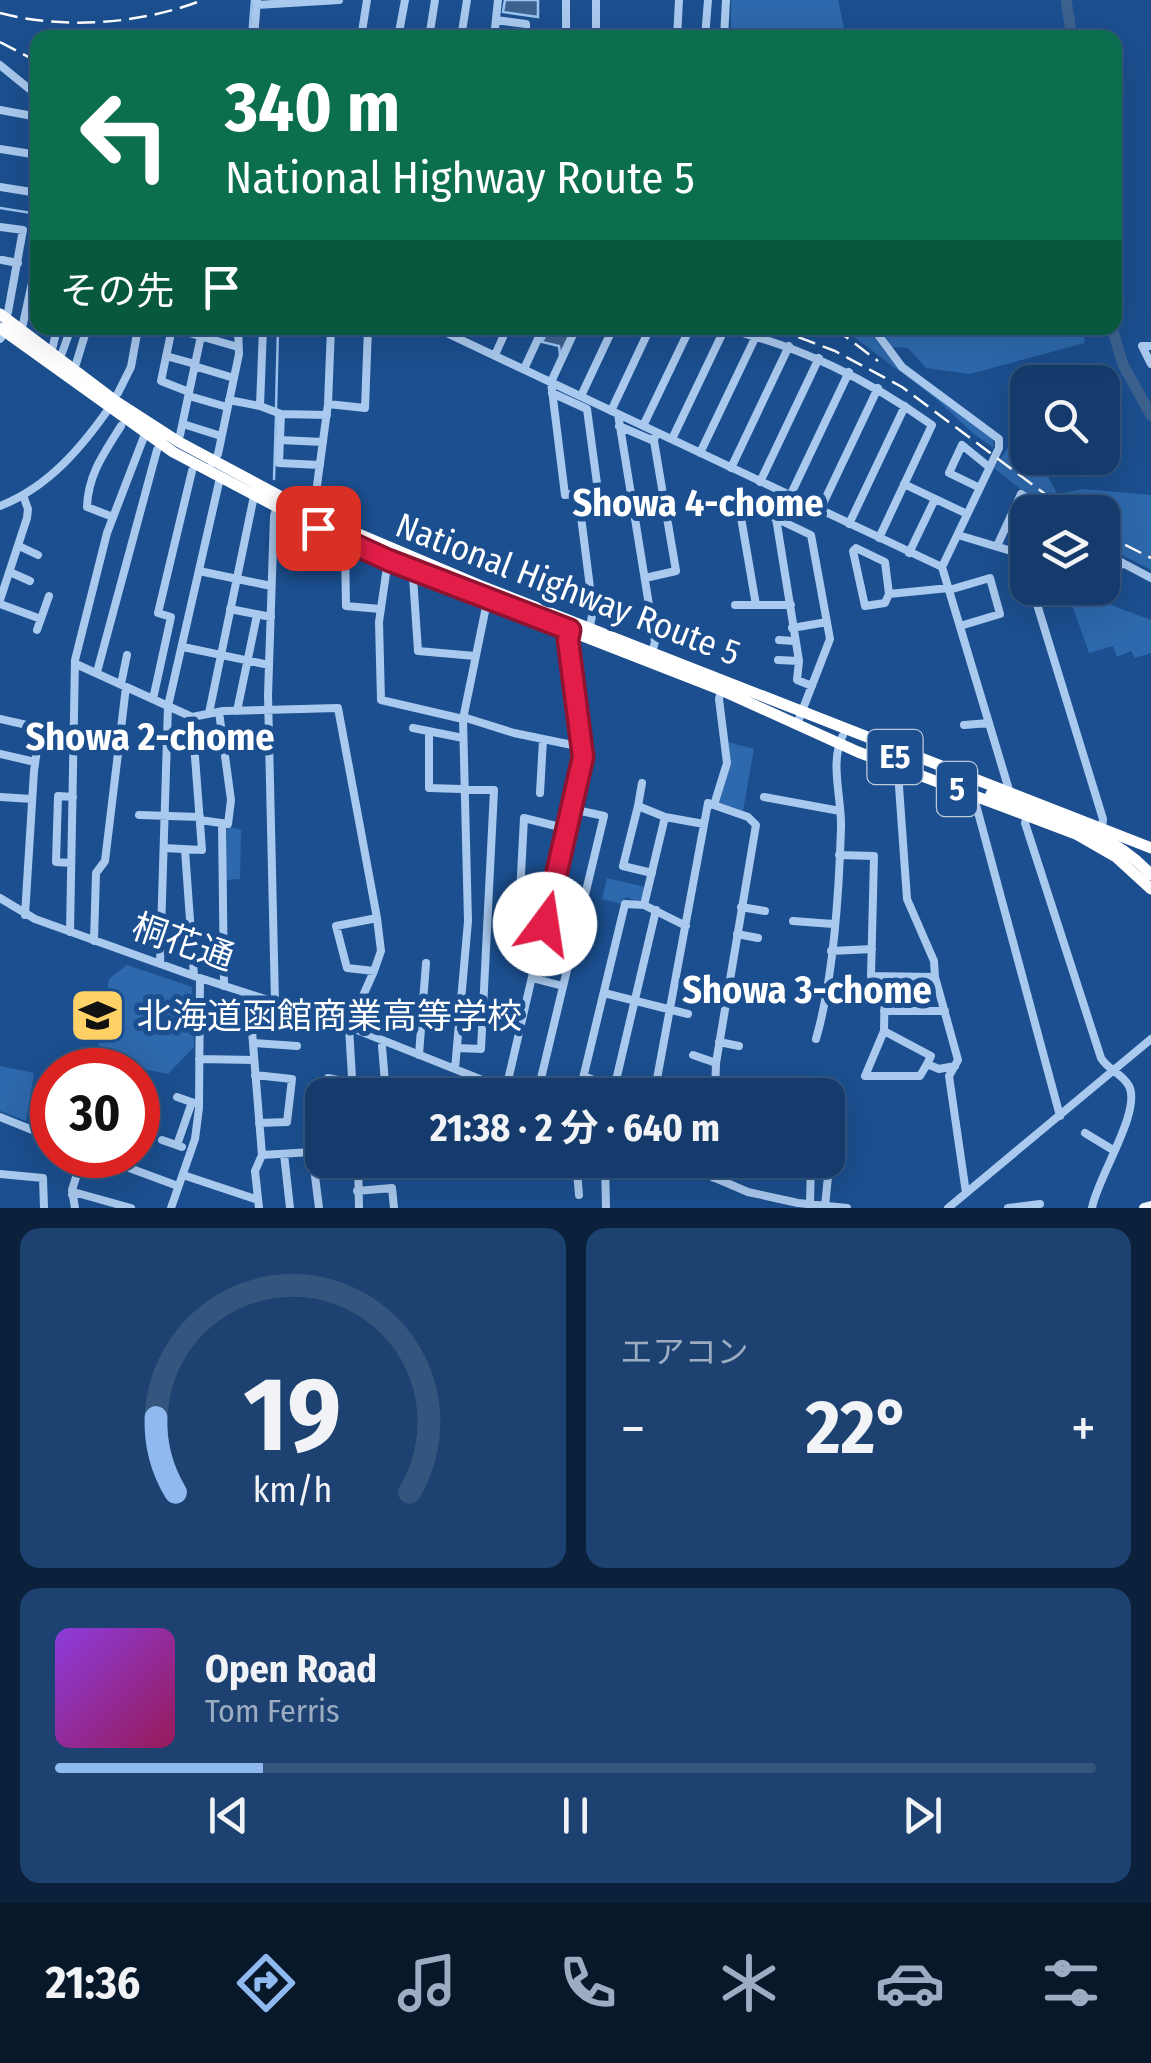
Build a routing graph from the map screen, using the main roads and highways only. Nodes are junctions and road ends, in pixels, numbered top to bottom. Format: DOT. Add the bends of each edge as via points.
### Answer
graph roads {
  1 [pos="4,313"];
  2 [pos="0,328"];
  3 [pos="30,334"];
  4 [pos="32,335"];
  5 [pos="114,401"];
  6 [pos="278,502"];
  7 [pos="311,519"];
  8 [pos="489,594"];
  9 [pos="651,656"];
  10 [pos="800,718"];
  11 [pos="901,759"];
  12 [pos="1148,861"];
  13 [pos="1151,889"];
  14 [pos="1151,898"];
  1 -- 3 [label="highway, National Highway Route 5 / 5"];
  2 -- 5 [label="highway, National Highway Route 5 / 5"];
  4 -- 5 [label="highway, National Highway Route 5 / 5"];
  5 -- 6 [label="highway, National Highway Route 5 / 5"];
  5 -- 6 [label="highway, National Highway Route 5 / 5" via="145,434 254,496"];
  6 -- 7 [label="highway, National Highway Route 5 / 5"];
  7 -- 8 [label="highway, National Highway Route 5 / 5"];
  7 -- 8 [label="highway, National Highway Route 5 / 5" via="388,560"];
  8 -- 9 [label="highway, National Highway Route 5 / 5"];
  8 -- 9 [label="highway, National Highway Route 5 / 5" via="590,626"];
  9 -- 10 [label="highway, National Highway Route 5 / 5"];
  9 -- 10 [label="highway, National Highway Route 5 / 5"];
  10 -- 11 [label="highway, National Highway Route 5 / 5"];
  10 -- 11 [label="highway, E5"];
  11 -- 12 [label="highway, E5, bridge"];
  11 -- 12 [label="highway, National Highway Route 5 / 5" via="1116,857"];
  11 -- 12 [label="highway, National Highway Route 5 / 5" via="1102,828"];
  12 -- 13 [label="highway, National Highway Route 5 / 5"];
  12 -- 14 [label="highway, 5"];
}
